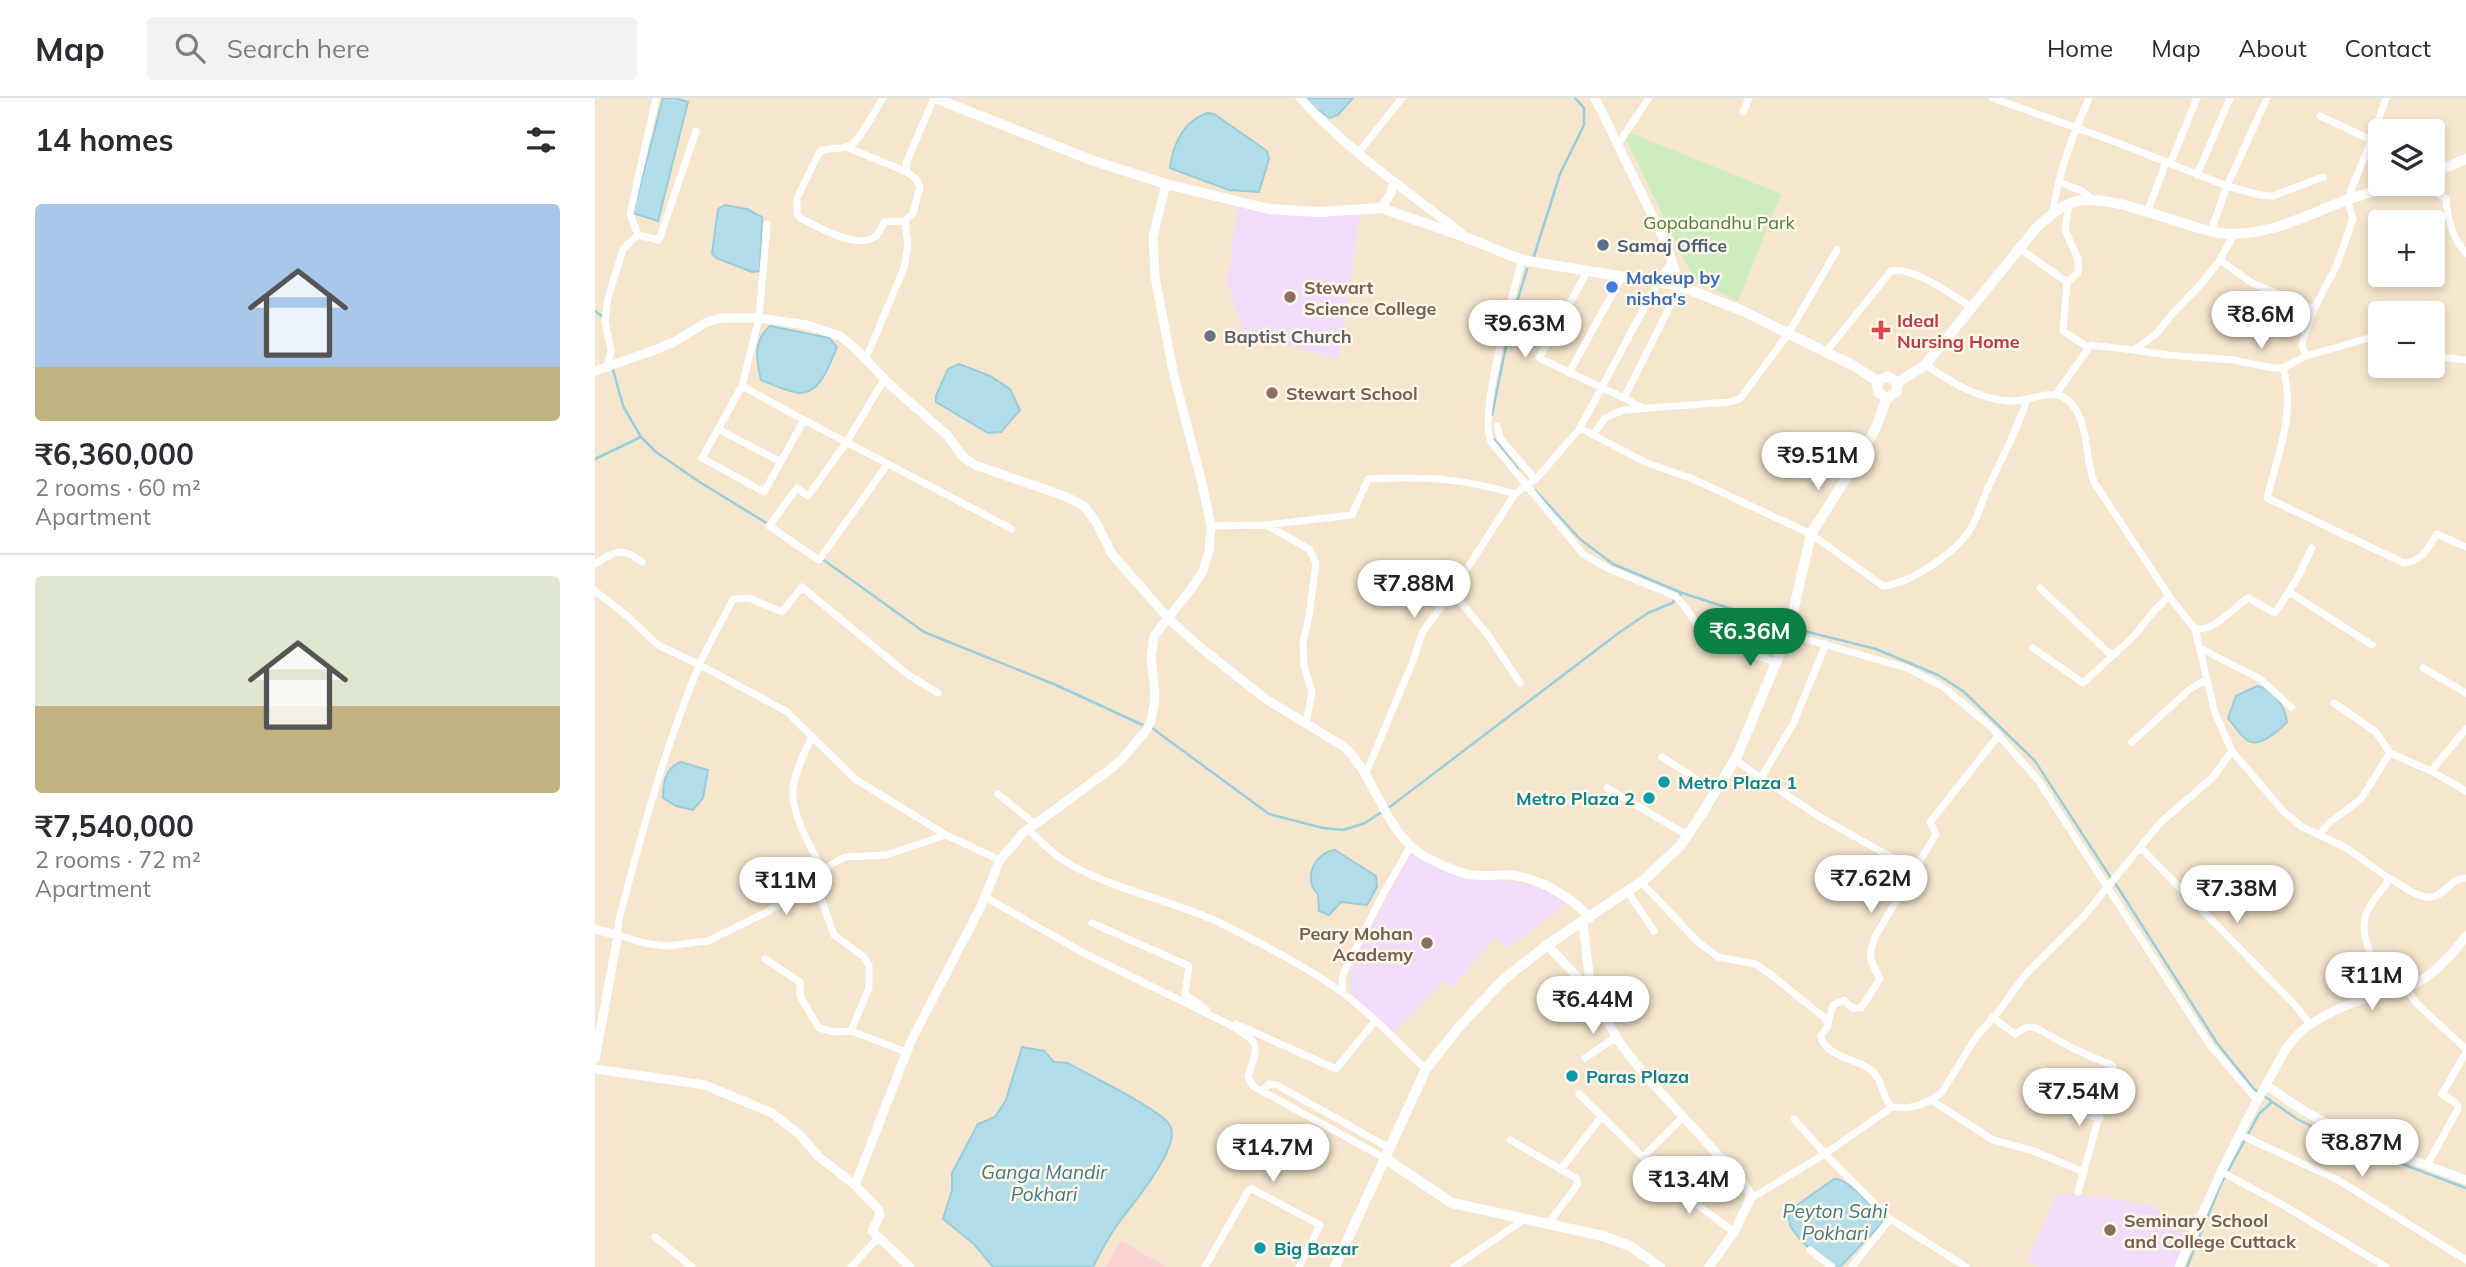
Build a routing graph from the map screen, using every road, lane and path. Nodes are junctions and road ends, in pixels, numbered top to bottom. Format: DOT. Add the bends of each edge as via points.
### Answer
graph roads {
  1 [pos="656,98"];
  2 [pos="883,98"];
  3 [pos="935,98"];
  4 [pos="1300,98"];
  5 [pos="1402,98"];
  6 [pos="1595,98"];
  7 [pos="1649,98"];
  8 [pos="1749,98"];
  9 [pos="1993,98"];
  10 [pos="2089,98"];
  11 [pos="2197,98"];
  12 [pos="2230,98"];
  13 [pos="2267,98"];
  14 [pos="2386,98"];
  15 [pos="1743,112"];
  16 [pos="2320,116"];
  17 [pos="2379,119"];
  18 [pos="2076,128"];
  19 [pos="696,131"];
  20 [pos="2368,137"];
  21 [pos="1619,144"];
  22 [pos="846,148"];
  23 [pos="2368,149"];
  24 [pos="1358,153"];
  25 [pos="2466,159"];
  26 [pos="2168,163"];
  27 [pos="2445,168"];
  28 [pos="907,172"];
  29 [pos="2197,175"];
  30 [pos="2323,177"];
  31 [pos="1394,182"];
  32 [pos="2059,182"];
  33 [pos="1166,184"];
  34 [pos="2227,186"];
  35 [pos="2368,194"];
  36 [pos="2443,196"];
  37 [pos="2093,200"];
  38 [pos="2347,200"];
  39 [pos="2069,204"];
  40 [pos="1381,208"];
  41 [pos="2053,212"];
  42 [pos="2147,213"];
  43 [pos="905,221"];
  44 [pos="767,224"];
  45 [pos="2211,231"];
  46 [pos="2234,234"];
  47 [pos="638,235"];
  48 [pos="1465,237"];
  49 [pos="2020,249"];
  50 [pos="1837,250"];
  51 [pos="2466,253"];
  52 [pos="1522,260"];
  53 [pos="2220,260"];
  54 [pos="1672,263"];
  55 [pos="1587,272"];
  56 [pos="1621,278"];
  57 [pos="2067,282"];
  58 [pos="1657,284"];
  59 [pos="1680,286"];
  60 [pos="1973,308"];
  61 [pos="2314,309"];
  62 [pos="759,318"];
  63 [pos="1788,334"];
  64 [pos="2368,338"];
  65 [pos="2089,348"];
  66 [pos="2134,350"];
  67 [pos="1825,354"];
  68 [pos="2306,356"];
  69 [pos="2445,357"];
  70 [pos="866,358"];
  71 [pos="2466,360"];
  72 [pos="1925,365"];
  73 [pos="607,366"];
  74 [pos="2283,368"];
  75 [pos="595,371"];
  76 [pos="1569,373"];
  77 [pos="885,378"];
  78 [pos="1879,382"];
  79 [pos="1897,383"];
  80 [pos="742,386"];
  81 [pos="1601,388"];
  82 [pos="2056,394"];
  83 [pos="1624,398"];
  84 [pos="1887,398"];
  85 [pos="2027,399"];
  86 [pos="1644,409"];
  87 [pos="804,421"];
  88 [pos="1497,426"];
  89 [pos="1580,428"];
  90 [pos="718,429"];
  91 [pos="1593,435"];
  92 [pos="846,443"];
  93 [pos="781,462"];
  94 [pos="887,465"];
  95 [pos="1535,480"];
  96 [pos="1526,486"];
  97 [pos="1515,494"];
  98 [pos="1266,525"];
  99 [pos="1211,526"];
  100 [pos="1011,529"];
  101 [pos="1811,534"];
  102 [pos="2466,547"];
  103 [pos="2312,548"];
  104 [pos="642,562"];
  105 [pos="595,564"];
  106 [pos="2040,588"];
  107 [pos="595,591"];
  108 [pos="1452,592"];
  109 [pos="2289,592"];
  110 [pos="2169,596"];
  111 [pos="1168,618"];
  112 [pos="2195,629"];
  113 [pos="1789,632"];
  114 [pos="1826,644"];
  115 [pos="2372,645"];
  116 [pos="2033,648"];
  117 [pos="2200,648"];
  118 [pos="2112,656"];
  119 [pos="1776,663"];
  120 [pos="700,665"];
  121 [pos="2424,668"];
  122 [pos="2206,680"];
  123 [pos="1520,683"];
  124 [pos="938,693"];
  125 [pos="2466,693"];
  126 [pos="2334,703"];
  127 [pos="2291,707"];
  128 [pos="1305,723"];
  129 [pos="2466,729"];
  130 [pos="1999,735"];
  131 [pos="812,736"];
  132 [pos="2132,742"];
  133 [pos="2232,751"];
  134 [pos="2390,752"];
  135 [pos="1662,757"];
  136 [pos="1734,759"];
  137 [pos="2431,771"];
  138 [pos="1366,773"];
  139 [pos="1761,778"];
  140 [pos="1607,788"];
  141 [pos="1716,791"];
  142 [pos="2466,791"];
  143 [pos="998,794"];
  144 [pos="1031,827"];
  145 [pos="946,835"];
  146 [pos="1687,835"];
  147 [pos="2319,835"];
  148 [pos="1410,847"];
  149 [pos="2140,847"];
  150 [pos="1000,860"];
  151 [pos="1914,870"];
  152 [pos="824,871"];
  153 [pos="2387,877"];
  154 [pos="2466,878"];
  155 [pos="814,879"];
  156 [pos="1641,882"];
  157 [pos="2109,886"];
  158 [pos="1628,892"];
  159 [pos="985,897"];
  160 [pos="1587,920"];
  161 [pos="1092,923"];
  162 [pos="595,929"];
  163 [pos="1654,930"];
  164 [pos="618,934"];
  165 [pos="2466,936"];
  166 [pos="1548,945"];
  167 [pos="765,959"];
  168 [pos="2406,988"];
  169 [pos="1591,991"];
  170 [pos="1343,993"];
  171 [pos="2372,996"];
  172 [pos="1992,1017"];
  173 [pos="1375,1021"];
  174 [pos="1828,1023"];
  175 [pos="2310,1024"];
  176 [pos="851,1031"];
  177 [pos="1616,1037"];
  178 [pos="2466,1050"];
  179 [pos="906,1052"];
  180 [pos="1585,1058"];
  181 [pos="595,1059"];
  182 [pos="595,1069"];
  183 [pos="1426,1069"];
  184 [pos="2266,1085"];
  185 [pos="1262,1091"];
  186 [pos="1579,1094"];
  187 [pos="2258,1098"];
  188 [pos="1931,1100"];
  189 [pos="1892,1107"];
  190 [pos="2066,1108"];
  191 [pos="1602,1116"];
  192 [pos="1683,1117"];
  193 [pos="2100,1118"];
  194 [pos="1794,1119"];
  195 [pos="2239,1134"];
  196 [pos="1510,1140"];
  197 [pos="1388,1154"];
  198 [pos="1825,1154"];
  199 [pos="2427,1165"];
  200 [pos="1561,1169"];
  201 [pos="2220,1171"];
  202 [pos="2084,1172"];
  203 [pos="1660,1177"];
  204 [pos="2466,1180"];
  205 [pos="855,1185"];
  206 [pos="2078,1192"];
  207 [pos="1750,1199"];
  208 [pos="1526,1219"];
  209 [pos="1890,1219"];
  210 [pos="1548,1224"];
  211 [pos="1734,1232"];
  212 [pos="655,1237"];
  213 [pos="879,1237"];
  214 [pos="1810,1250"];
  215 [pos="2466,1260"];
  216 [pos="692,1267"];
  217 [pos="851,1267"];
  218 [pos="910,1267"];
  219 [pos="1205,1267"];
  220 [pos="1299,1267"];
  221 [pos="1335,1267"];
  222 [pos="1454,1267"];
  223 [pos="1660,1267"];
  224 [pos="1709,1267"];
  225 [pos="1832,1267"];
  226 [pos="1852,1267"];
  227 [pos="1966,1267"];
  228 [pos="2179,1267"];
  229 [pos="2386,1267"];
  1 -- 47 [label="street" via="631,214"];
  2 -- 22 [label="street" via="855,142"];
  3 -- 28 [label="street" via="906,163"];
  3 -- 33 [label="main road" via="1091,160"];
  4 -- 24 [label="street"];
  5 -- 24 [label="street"];
  6 -- 21 [label="street"];
  7 -- 21 [label="street"];
  8 -- 15 [label="street"];
  9 -- 18 [label="street"];
  10 -- 18 [label="street"];
  11 -- 26 [label="street"];
  12 -- 29 [label="street"];
  13 -- 34 [label="street"];
  14 -- 17 [label="street"];
  16 -- 20 [label="street"];
  18 -- 26 [label="street"];
  18 -- 32 [label="street"];
  19 -- 47 [label="street" via="659,240"];
  21 -- 54 [label="street"];
  22 -- 28 [label="street"];
  22 -- 43 [label="street" via="820,151 797,198 797,214 848,240 867,241 877,236 884,222"];
  23 -- 38 [label="street"];
  24 -- 31 [label="street"];
  25 -- 27 [label="main road"];
  26 -- 29 [label="street"];
  26 -- 42 [label="street"];
  28 -- 43 [label="street" via="920,187 913,214"];
  29 -- 34 [label="street"];
  30 -- 34 [label="street" via="2273,196"];
  31 -- 40 [label="street"];
  31 -- 48 [label="street"];
  32 -- 37 [label="street"];
  32 -- 41 [label="street"];
  33 -- 40 [label="main road" via="1269,209"];
  33 -- 99 [label="street" via="1153,237 1155,277 1165,338"];
  34 -- 45 [label="street"];
  35 -- 38 [label="main road"];
  36 -- 51 [label="street" via="2457,243"];
  37 -- 39 [label="main road"];
  37 -- 42 [label="main road"];
  38 -- 46 [label="main road" via="2283,225"];
  38 -- 61 [label="street" via="2353,219 2337,265"];
  39 -- 41 [label="main road"];
  39 -- 57 [label="street" via="2065,230 2078,259 2078,274"];
  40 -- 48 [label="main road"];
  41 -- 49 [label="main road"];
  42 -- 45 [label="main road"];
  43 -- 70 [label="street" via="908,245 904,268"];
  44 -- 62 [label="street"];
  45 -- 46 [label="main road"];
  46 -- 53 [label="street"];
  47 -- 73 [label="street" via="623,249 608,298 605,321 611,351"];
  48 -- 52 [label="main road"];
  49 -- 57 [label="street"];
  49 -- 60 [label="main road"];
  50 -- 63 [label="street"];
  52 -- 55 [label="main road"];
  52 -- 96 [label="street" via="1499,353 1487,428 1491,442"];
  53 -- 61 [label="street" via="2252,283"];
  53 -- 66 [label="street" via="2156,334"];
  54 -- 58 [label="street"];
  54 -- 59 [label="street"];
  55 -- 56 [label="main road"];
  55 -- 76 [label="street" via="1539,358"];
  56 -- 58 [label="main road"];
  56 -- 76 [label="street"];
  57 -- 65 [label="street" via="2063,331"];
  58 -- 59 [label="main road"];
  58 -- 81 [label="street"];
  59 -- 63 [label="main road"];
  59 -- 83 [label="street"];
  60 -- 67 [label="street" via="1915,274 1891,271"];
  60 -- 72 [label="main road"];
  61 -- 68 [label="street" via="2302,346"];
  62 -- 70 [label="street" via="807,325 840,336"];
  62 -- 73 [label="street" via="707,322 674,342"];
  62 -- 80 [label="street"];
  63 -- 67 [label="main road"];
  63 -- 86 [label="street" via="1740,399"];
  64 -- 68 [label="street"];
  65 -- 66 [label="street"];
  65 -- 82 [label="street"];
  66 -- 74 [label="street"];
  67 -- 78 [label="main road"];
  68 -- 74 [label="street"];
  69 -- 71 [label="street"];
  70 -- 77 [label="street"];
  72 -- 79 [label="main road"];
  72 -- 85 [label="street" via="1979,394 2005,401"];
  73 -- 75 [label="street"];
  74 -- 102 [label="street" via="2289,399 2267,498 2404,563 2426,554 2437,534"];
  76 -- 81 [label="street"];
  77 -- 92 [label="street"];
  77 -- 111 [label="street" via="975,465 1084,506 1112,554"];
  78 -- 79 [label="main road" via="1888,376"];
  78 -- 84 [label="main road" via="1879,393"];
  79 -- 84 [label="main road" via="1896,394"];
  80 -- 87 [label="street"];
  80 -- 90 [label="street"];
  81 -- 83 [label="street"];
  81 -- 89 [label="street"];
  82 -- 85 [label="street"];
  82 -- 110 [label="street" via="2075,407 2094,482"];
  83 -- 86 [label="street"];
  84 -- 101 [label="main road" via="1877,425"];
  85 -- 101 [label="street" via="2016,434 1971,529 1954,548 1912,578 1883,586"];
  86 -- 91 [label="street" via="1623,410 1605,418"];
  87 -- 92 [label="street"];
  87 -- 93 [label="street"];
  88 -- 95 [label="street" via="1500,438"];
  89 -- 91 [label="street"];
  89 -- 95 [label="street"];
  90 -- 93 [label="street"];
  90 -- 93 [label="street" via="702,458 764,492"];
  91 -- 101 [label="street"];
  92 -- 94 [label="street"];
  92 -- 94 [label="street" via="808,496 797,488 769,526 819,560"];
  94 -- 100 [label="street"];
  95 -- 96 [label="street"];
  96 -- 97 [label="street"];
  96 -- 119 [label="street" via="1583,554 1675,596 1710,637"];
  97 -- 98 [label="street" via="1419,476 1368,479 1352,515"];
  97 -- 108 [label="street"];
  98 -- 99 [label="street"];
  98 -- 128 [label="street" via="1309,549 1315,563 1303,642 1312,692"];
  99 -- 111 [label="street" via="1203,570"];
  101 -- 113 [label="main road"];
  103 -- 109 [label="street"];
  104 -- 105 [label="street" via="630,552 619,551"];
  106 -- 118 [label="street"];
  107 -- 120 [label="street" via="658,645"];
  108 -- 123 [label="street"];
  108 -- 138 [label="street" via="1422,633"];
  109 -- 112 [label="street" via="2275,613 2248,598 2216,623"];
  109 -- 115 [label="street"];
  110 -- 112 [label="street"];
  110 -- 118 [label="street"];
  111 -- 128 [label="street" via="1267,700"];
  111 -- 144 [label="street" via="1152,645 1155,692 1145,732 1108,771"];
  112 -- 117 [label="street"];
  113 -- 114 [label="street"];
  113 -- 119 [label="main road"];
  114 -- 130 [label="street" via="1907,668 1930,680"];
  114 -- 139 [label="street" via="1793,724"];
  116 -- 118 [label="street" via="2083,683"];
  117 -- 122 [label="street"];
  117 -- 127 [label="street" via="2260,679"];
  119 -- 136 [label="main road"];
  120 -- 124 [label="street" via="733,599 749,598 782,612 802,587 907,674"];
  120 -- 131 [label="street" via="786,711"];
  120 -- 164 [label="street" via="642,832"];
  121 -- 125 [label="street"];
  122 -- 132 [label="street"];
  122 -- 133 [label="street"];
  126 -- 134 [label="street" via="2376,732"];
  128 -- 138 [label="street" via="1354,755"];
  129 -- 137 [label="street"];
  130 -- 151 [label="street" via="1930,822 1936,834"];
  130 -- 157 [label="street" via="2038,780"];
  131 -- 145 [label="street" via="855,779"];
  131 -- 152 [label="street" via="796,776 793,799"];
  133 -- 147 [label="street" via="2283,811"];
  133 -- 149 [label="street" via="2213,777 2172,811"];
  134 -- 137 [label="street"];
  134 -- 147 [label="street" via="2361,799"];
  135 -- 141 [label="street"];
  136 -- 139 [label="street"];
  136 -- 141 [label="main road"];
  137 -- 142 [label="street"];
  138 -- 148 [label="street" via="1381,807"];
  139 -- 151 [label="street"];
  140 -- 146 [label="street"];
  141 -- 146 [label="main road"];
  143 -- 144 [label="street"];
  144 -- 150 [label="street"];
  144 -- 170 [label="street" via="1049,850 1073,866 1217,922"];
  145 -- 150 [label="street"];
  145 -- 152 [label="street" via="886,855 845,857"];
  146 -- 156 [label="main road"];
  147 -- 153 [label="street"];
  148 -- 160 [label="street" via="1463,873 1513,875 1538,882 1581,907"];
  148 -- 170 [label="street" via="1344,972"];
  149 -- 157 [label="street"];
  149 -- 175 [label="street"];
  150 -- 159 [label="street"];
  151 -- 174 [label="street" via="1870,949 1880,979 1861,1008 1844,1000 1833,1005"];
  152 -- 155 [label="street"];
  153 -- 154 [label="street" via="2428,898"];
  153 -- 171 [label="street" via="2364,920"];
  155 -- 164 [label="street" via="765,914 708,941 666,946"];
  155 -- 176 [label="street" via="834,935 869,965 869,988"];
  156 -- 158 [label="main road"];
  156 -- 174 [label="street" via="1698,942 1718,957 1755,964"];
  157 -- 172 [label="street"];
  157 -- 187 [label="street" via="2209,1044"];
  158 -- 160 [label="main road"];
  158 -- 163 [label="street"];
  159 -- 179 [label="street"];
  159 -- 185 [label="street" via="1252,1038 1257,1051 1248,1077"];
  160 -- 166 [label="main road"];
  160 -- 169 [label="street"];
  161 -- 173 [label="street" via="1189,966 1185,994 1207,1010 1336,1069"];
  162 -- 164 [label="street"];
  164 -- 181 [label="street"];
  165 -- 168 [label="street" via="2430,973"];
  166 -- 169 [label="street"];
  166 -- 183 [label="main road" via="1503,980"];
  167 -- 176 [label="street" via="800,982 800,996 819,1028"];
  168 -- 171 [label="street"];
  168 -- 178 [label="street"];
  169 -- 177 [label="street"];
  170 -- 173 [label="street"];
  171 -- 175 [label="street"];
  172 -- 188 [label="street" via="1942,1092"];
  172 -- 193 [label="street" via="2010,1032 2019,1033 2030,1026 2111,1064"];
  173 -- 183 [label="street"];
  174 -- 189 [label="street" via="1822,1042 1830,1051 1875,1073"];
  175 -- 184 [label="street" via="2285,1050"];
  176 -- 179 [label="street"];
  177 -- 180 [label="street"];
  177 -- 192 [label="street"];
  178 -- 199 [label="street" via="2442,1094 2458,1109"];
  179 -- 205 [label="street"];
  182 -- 205 [label="street" via="705,1085 772,1113"];
  183 -- 197 [label="main road"];
  184 -- 187 [label="street"];
  184 -- 199 [label="street" via="2330,1126"];
  185 -- 197 [label="street"];
  185 -- 197 [label="street" via="1269,1084 1277,1085"];
  186 -- 191 [label="street"];
  187 -- 195 [label="street"];
  188 -- 189 [label="street"];
  188 -- 202 [label="street" via="1993,1140"];
  189 -- 198 [label="street"];
  190 -- 193 [label="street"];
  191 -- 192 [label="street" via="1643,1157"];
  191 -- 200 [label="street"];
  192 -- 207 [label="street" via="1742,1181"];
  193 -- 202 [label="street"];
  194 -- 198 [label="street"];
  195 -- 201 [label="street"];
  195 -- 215 [label="street" via="2338,1180"];
  196 -- 200 [label="street"];
  197 -- 208 [label="main road" via="1452,1203"];
  197 -- 221 [label="main road"];
  198 -- 207 [label="street"];
  198 -- 209 [label="street"];
  199 -- 204 [label="street"];
  200 -- 210 [label="street" via="1576,1178 1577,1184"];
  201 -- 228 [label="street"];
  201 -- 229 [label="street"];
  202 -- 206 [label="street"];
  203 -- 211 [label="street"];
  205 -- 213 [label="street" via="878,1209 880,1215 872,1231"];
  207 -- 211 [label="street"];
  208 -- 210 [label="main road"];
  208 -- 222 [label="street"];
  209 -- 226 [label="street"];
  209 -- 227 [label="street"];
  210 -- 223 [label="main road" via="1630,1246"];
  211 -- 224 [label="street"];
  212 -- 216 [label="street"];
  213 -- 217 [label="street"];
  213 -- 218 [label="street"];
  214 -- 225 [label="street"];
  219 -- 220 [label="street" via="1252,1189 1320,1225"];
}
